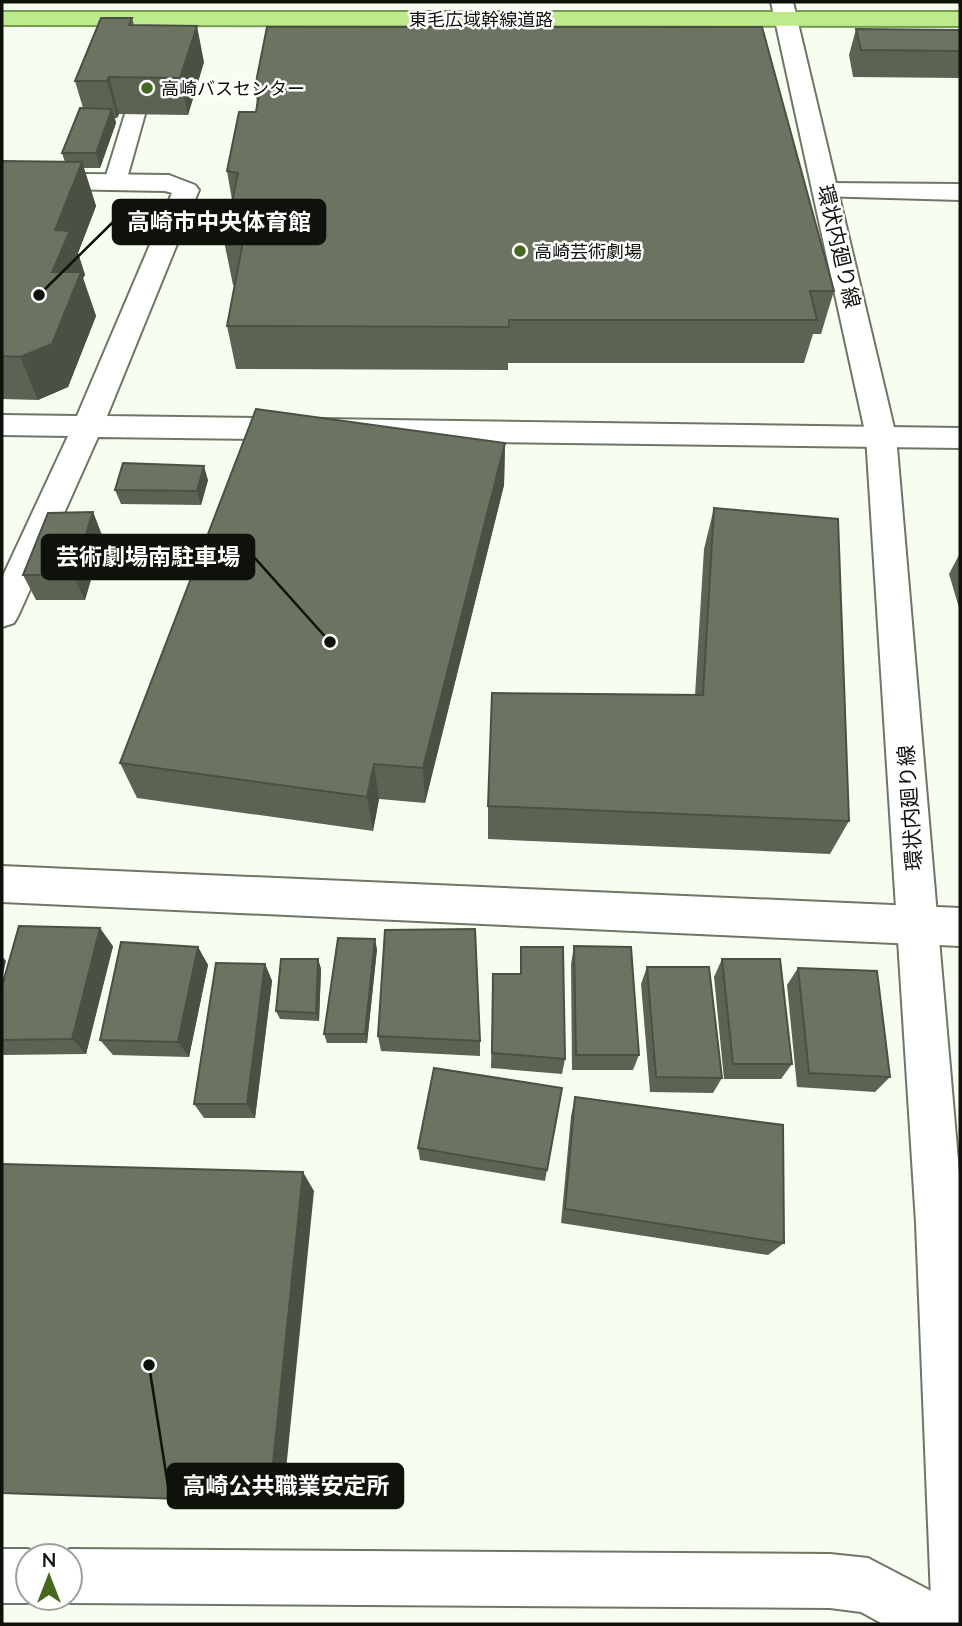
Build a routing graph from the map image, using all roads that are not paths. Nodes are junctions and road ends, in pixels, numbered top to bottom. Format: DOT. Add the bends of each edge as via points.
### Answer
graph roads {
  1 [pos="785,11"];
  2 [pos="2,19"];
  3 [pos="960,19"];
  4 [pos="135,114"];
  5 [pos="2,180"];
  6 [pos="115,181"];
  7 [pos="827,191"];
  8 [pos="960,192"];
  9 [pos="2,425"];
  10 [pos="88,426"];
  11 [pos="881,436"];
  12 [pos="960,438"];
  13 [pos="2,614"];
  14 [pos="2,884"];
  15 [pos="918,927"];
  16 [pos="960,927"];
  17 [pos="950,1223"];
  18 [pos="84,1576"];
  19 [pos="936,1624"];
  20 [pos="960,1624"];
  1 -- 2 [label="highway, 東毛広域幹線道路" via="161,29"];
  1 -- 3 [label="highway, 東毛広域幹線道路"];
  1 -- 7 [label="street, 環状内廻り線"];
  4 -- 6 [label="lane"];
  5 -- 6 [label="street"];
  6 -- 10 [label="street" via="169,183 186,190"];
  7 -- 8 [label="street"];
  7 -- 11 [label="street, 環状内廻り線"];
  9 -- 10 [label="street"];
  10 -- 11 [label="street"];
  10 -- 13 [label="street"];
  11 -- 12 [label="street"];
  11 -- 15 [label="street, 環状内廻り線"];
  14 -- 15 [label="street"];
  15 -- 16 [label="street"];
  15 -- 17 [label="street, 環状内廻り線"];
  17 -- 20 [label="street, 環状内廻り線"];
  18 -- 19 [label="street" via="830,1581 868,1585"];
}
